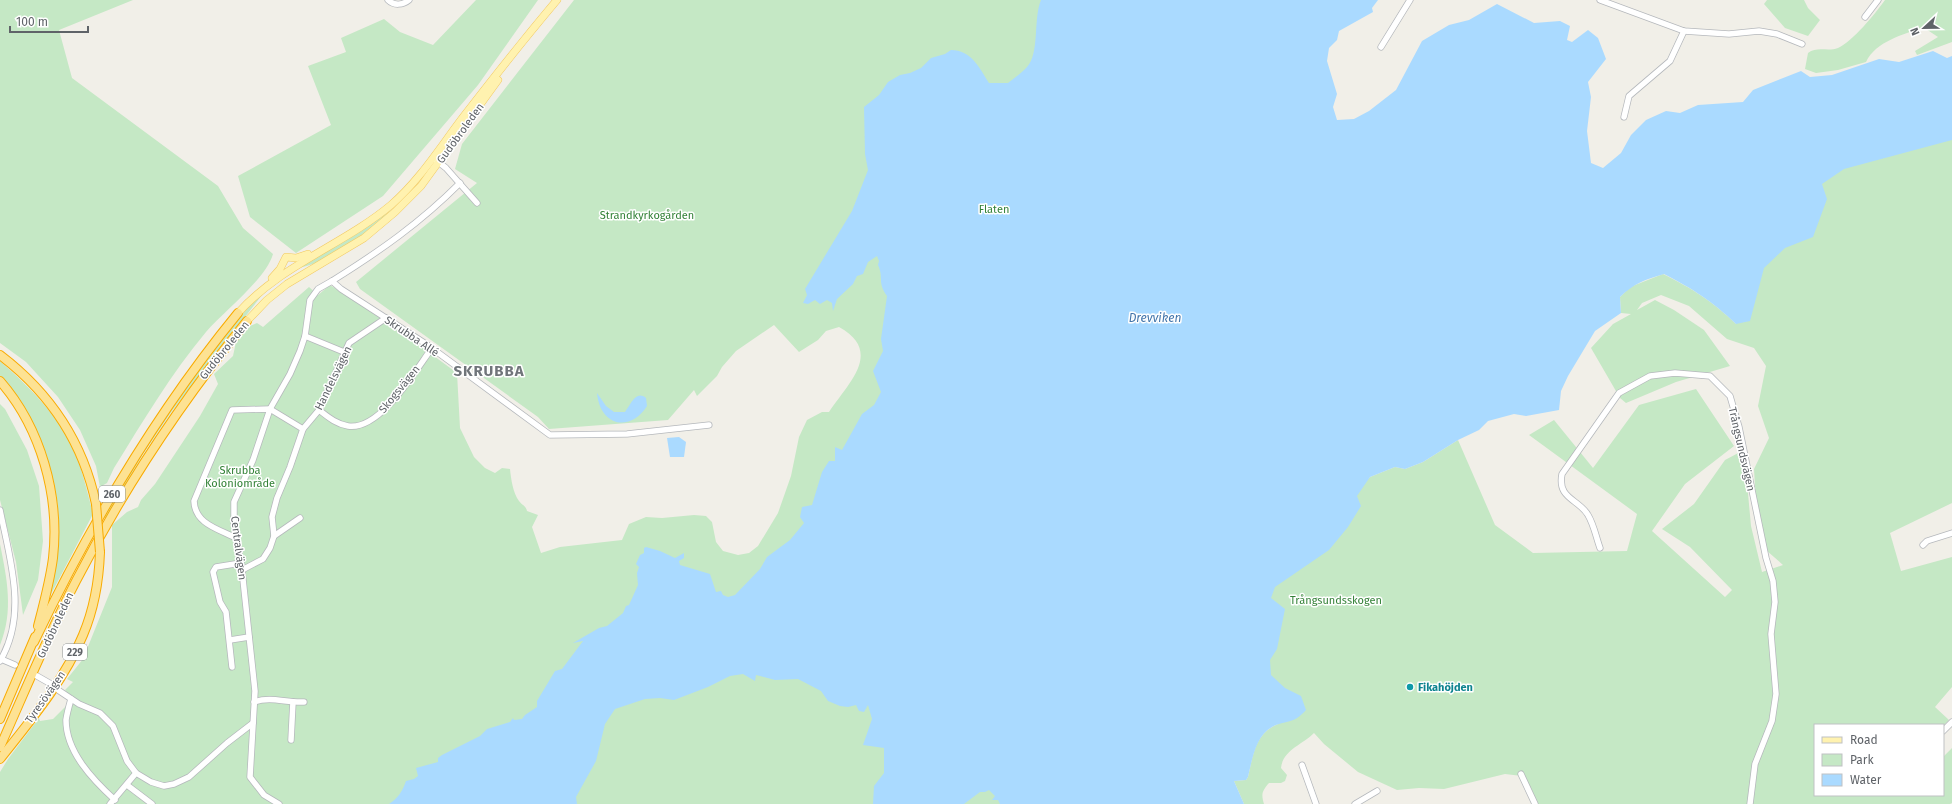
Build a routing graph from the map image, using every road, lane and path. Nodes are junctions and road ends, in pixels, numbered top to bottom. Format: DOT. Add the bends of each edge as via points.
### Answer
graph roads {
  1 [pos="409,0"];
  2 [pos="557,0"];
  3 [pos="1410,0"];
  4 [pos="1600,0"];
  5 [pos="1878,0"];
  6 [pos="390,1"];
  7 [pos="1865,17"];
  8 [pos="1684,31"];
  9 [pos="1802,44"];
  10 [pos="1381,47"];
  11 [pos="1624,117"];
  12 [pos="436,160"];
  13 [pos="460,183"];
  14 [pos="477,203"];
  15 [pos="322,250"];
  16 [pos="286,257"];
  17 [pos="292,267"];
  18 [pos="332,281"];
  19 [pos="272,295"];
  20 [pos="254,296"];
  21 [pos="238,313"];
  22 [pos="386,318"];
  23 [pos="247,321"];
  24 [pos="305,336"];
  25 [pos="432,348"];
  26 [pos="344,352"];
  27 [pos="0,355"];
  28 [pos="0,381"];
  29 [pos="270,409"];
  30 [pos="319,410"];
  31 [pos="709,425"];
  32 [pos="303,429"];
  33 [pos="0,510"];
  34 [pos="300,518"];
  35 [pos="1952,533"];
  36 [pos="274,536"];
  37 [pos="236,538"];
  38 [pos="1923,544"];
  39 [pos="1600,548"];
  40 [pos="241,563"];
  41 [pos="242,570"];
  42 [pos="249,637"];
  43 [pos="230,640"];
  44 [pos="34,642"];
  45 [pos="1,660"];
  46 [pos="15,665"];
  47 [pos="232,667"];
  48 [pos="37,676"];
  49 [pos="51,684"];
  50 [pos="58,690"];
  51 [pos="71,699"];
  52 [pos="254,702"];
  53 [pos="293,702"];
  54 [pos="304,702"];
  55 [pos="0,719"];
  56 [pos="1952,722"];
  57 [pos="253,723"];
  58 [pos="1944,730"];
  59 [pos="291,740"];
  60 [pos="0,747"];
  61 [pos="0,760"];
  62 [pos="1302,765"];
  63 [pos="136,773"];
  64 [pos="1521,774"];
  65 [pos="127,786"];
  66 [pos="1377,791"];
  67 [pos="112,802"];
  68 [pos="152,804"];
  69 [pos="279,804"];
  70 [pos="1316,804"];
  71 [pos="1355,804"];
  72 [pos="1535,804"];
  73 [pos="1750,804"];
  1 -- 6 [label="street" via="399,4"];
  2 -- 12 [label="main road, Gudöbroleden / 260" via="536,24"];
  3 -- 10 [label="street"];
  4 -- 8 [label="street"];
  5 -- 7 [label="street"];
  8 -- 9 [label="street" via="1729,34 1758,31 1777,34"];
  8 -- 11 [label="street" via="1670,61 1629,96"];
  12 -- 13 [label="street"];
  12 -- 15 [label="main road, Gudöbroleden / 260" via="391,205"];
  12 -- 19 [label="main road, Gudöbroleden / 260" via="416,191 364,238 298,276"];
  13 -- 14 [label="street"];
  13 -- 18 [label="street" via="417,223 378,253"];
  15 -- 16 [label="main road" via="300,257"];
  15 -- 17 [label="main road, Gudöbroleden / 260"];
  16 -- 17 [label="main road"];
  16 -- 20 [label="main road" via="280,269"];
  17 -- 19 [label="main road" via="291,276"];
  17 -- 20 [label="main road, Gudöbroleden / 260"];
  18 -- 22 [label="street, Skrubba Allé"];
  18 -- 24 [label="street, Centralvägen" via="318,290 310,300"];
  19 -- 23 [label="main road, Gudöbroleden / 260"];
  20 -- 21 [label="main road, Gudöbroleden / 260"];
  21 -- 44 [label="highway, Gudöbroleden / 260" via="186,379 130,464 83,545"];
  22 -- 25 [label="street, Skrubba Allé"];
  22 -- 26 [label="street, Handelsvägen" via="349,343"];
  23 -- 60 [label="highway, Gudöbroleden / 260" via="179,409 124,494 73,588"];
  24 -- 26 [label="street"];
  24 -- 29 [label="street, Centralvägen" via="290,374"];
  25 -- 30 [label="street, Skogsvägen" via="394,399 370,422 361,426 348,426 335,422"];
  25 -- 31 [label="street, Skrubba Allé" via="550,435 626,434"];
  26 -- 30 [label="street, Handelsvägen"];
  27 -- 61 [label="highway, Tyresövägen / 229, bridge" via="37,387 62,418 82,456 96,504 100,552 97,586 83,635 57,682"];
  28 -- 44 [label="highway" via="33,433 42,455 50,490 54,521 53,557"];
  29 -- 32 [label="street"];
  29 -- 37 [label="street, Centralvägen" via="253,460 234,502"];
  29 -- 37 [label="street" via="232,410 194,501 194,508 203,522"];
  30 -- 32 [label="street, Handelsvägen"];
  32 -- 36 [label="street, Handelsvägen" via="272,516"];
  33 -- 45 [label="street" via="16,602 10,637"];
  34 -- 36 [label="street"];
  35 -- 38 [label="street"];
  36 -- 41 [label="street" via="263,559"];
  37 -- 40 [label="street, Centralvägen"];
  39 -- 73 [label="street, Trångsundsvägen" via="1588,514 1571,500 1563,489 1562,474 1619,393 1650,376 1675,373 1710,376 1730,396 1734,408 1773,581 1775,602 1771,634 1776,694 1772,721 1755,764"];
  40 -- 41 [label="street, Centralvägen"];
  40 -- 43 [label="street" via="216,568 213,572 220,602 226,612"];
  41 -- 42 [label="street, Centralvägen"];
  42 -- 43 [label="street"];
  42 -- 52 [label="street, Centralvägen"];
  43 -- 47 [label="street"];
  44 -- 55 [label="highway"];
  45 -- 46 [label="street"];
  48 -- 49 [label="street"];
  50 -- 51 [label="street"];
  51 -- 63 [label="street" via="100,714 113,726 127,760"];
  51 -- 67 [label="street" via="66,719 73,748 84,767"];
  52 -- 53 [label="street" via="271,698"];
  52 -- 57 [label="street, Centralvägen"];
  53 -- 54 [label="street"];
  53 -- 59 [label="street"];
  56 -- 58 [label="street"];
  57 -- 63 [label="street" via="189,777 174,784 164,786"];
  57 -- 69 [label="street, Centralvägen" via="250,777 264,795"];
  62 -- 70 [label="street"];
  63 -- 65 [label="street"];
  64 -- 72 [label="street"];
  65 -- 67 [label="street"];
  65 -- 68 [label="street"];
  66 -- 71 [label="street"];
}
